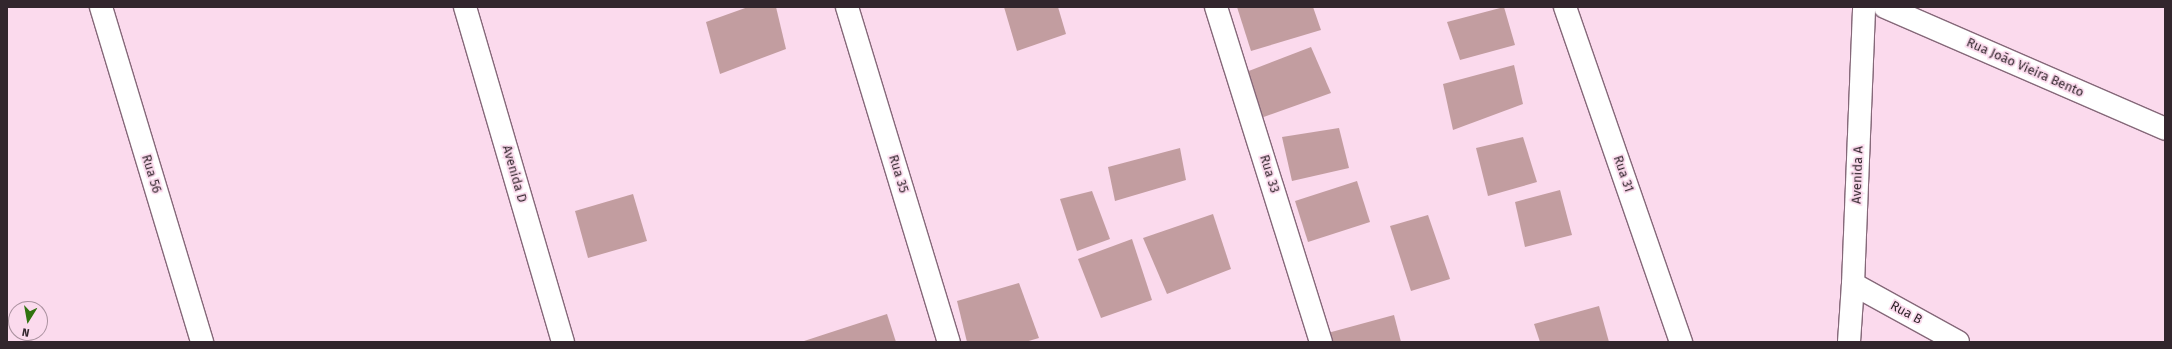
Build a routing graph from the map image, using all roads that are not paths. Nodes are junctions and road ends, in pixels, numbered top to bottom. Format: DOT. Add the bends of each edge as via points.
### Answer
graph roads {
  1 [pos="101,7"];
  2 [pos="465,7"];
  3 [pos="847,7"];
  4 [pos="1216,7"];
  5 [pos="1565,7"];
  6 [pos="1864,7"];
  7 [pos="1885,7"];
  8 [pos="2165,129"];
  9 [pos="1853,284"];
  10 [pos="202,342"];
  11 [pos="564,342"];
  12 [pos="949,342"];
  13 [pos="1321,342"];
  14 [pos="1681,342"];
  15 [pos="1849,342"];
  16 [pos="1958,342"];
  1 -- 10 [label="street, Rua 56"];
  2 -- 11 [label="street, Avenida D"];
  3 -- 12 [label="street, Rua 35"];
  4 -- 13 [label="street, Rua 33"];
  5 -- 14 [label="street, Rua 31"];
  6 -- 9 [label="street, Avenida A"];
  7 -- 8 [label="street, Rua João Vieira Bento"];
  9 -- 15 [label="street, Avenida A"];
  9 -- 16 [label="street, Rua B"];
}
